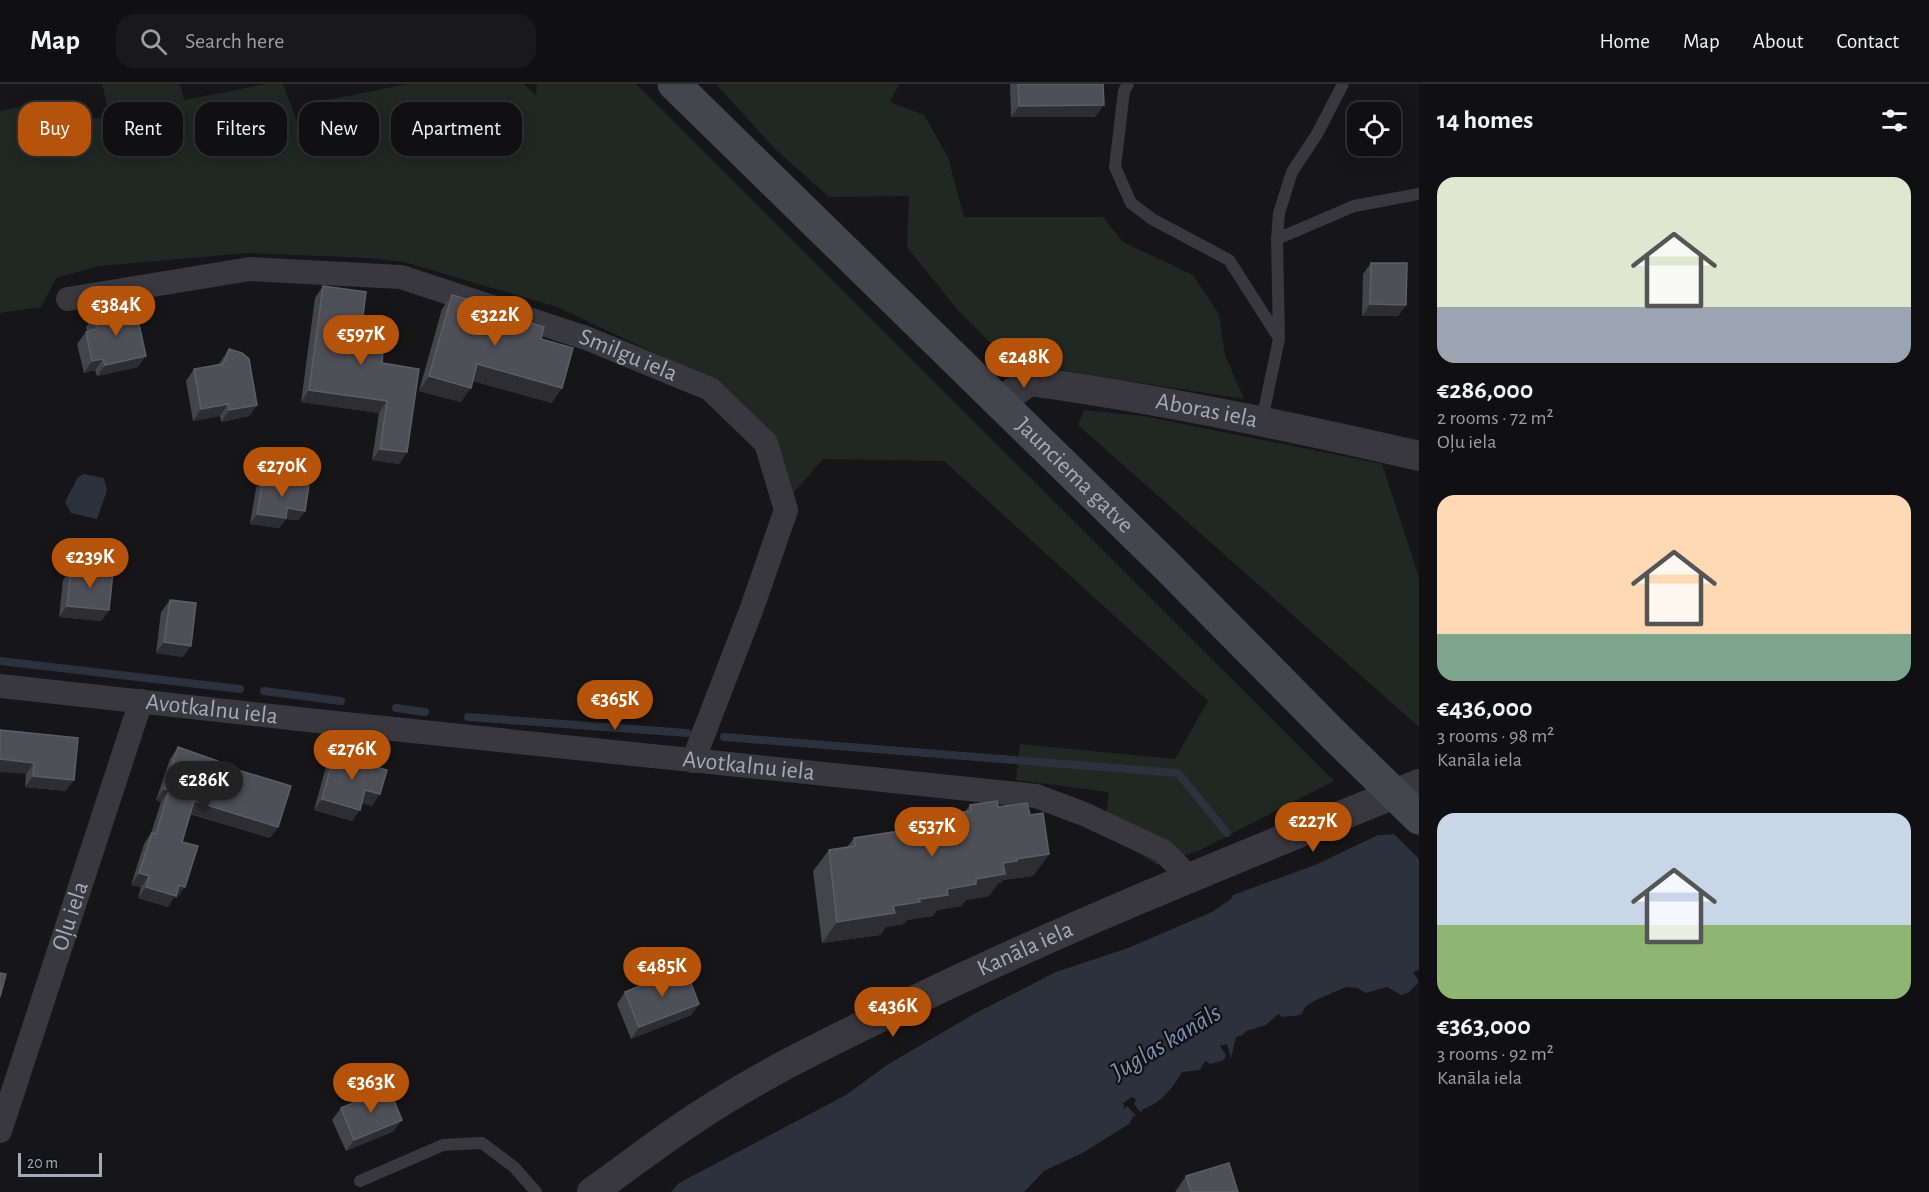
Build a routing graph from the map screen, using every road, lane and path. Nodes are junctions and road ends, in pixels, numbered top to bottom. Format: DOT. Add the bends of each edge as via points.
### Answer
graph roads {
  1 [pos="674,84"];
  2 [pos="1128,84"];
  3 [pos="1343,84"];
  4 [pos="1419,194"];
  5 [pos="1277,239"];
  6 [pos="68,299"];
  7 [pos="1280,339"];
  8 [pos="1000,402"];
  9 [pos="1262,420"];
  10 [pos="1419,456"];
  11 [pos="0,686"];
  12 [pos="141,701"];
  13 [pos="693,761"];
  14 [pos="1419,784"];
  15 [pos="1419,818"];
  16 [pos="1190,878"];
  17 [pos="0,1131"];
  18 [pos="360,1181"];
  19 [pos="536,1192"];
  20 [pos="592,1192"];
  1 -- 8 [label="main road, Jaunciema gatve"];
  2 -- 7 [label="lane" via="1114,167 1131,203 1152,219 1229,260"];
  3 -- 5 [label="lane" via="1292,172 1279,213"];
  4 -- 5 [label="lane" via="1354,206"];
  5 -- 7 [label="lane"];
  6 -- 13 [label="street, Smilgu iela" via="250,269 401,277 586,338 710,389 766,443 786,510"];
  7 -- 9 [label="lane"];
  8 -- 9 [label="street, Aboras iela" via="1029,381"];
  8 -- 15 [label="main road, Jaunciema gatve, bridge"];
  9 -- 10 [label="street, Aboras iela"];
  11 -- 12 [label="street, Avotkalnu iela"];
  12 -- 13 [label="street, Avotkalnu iela"];
  12 -- 17 [label="street, Oļu iela"];
  13 -- 16 [label="street, Avotkalnu iela" via="1035,796 1163,851"];
  14 -- 16 [label="street, Kanāla iela"];
  16 -- 20 [label="street, Kanāla iela" via="975,971 774,1071 702,1113"];
  18 -- 19 [label="lane" via="443,1144 482,1143 514,1167"];
}
